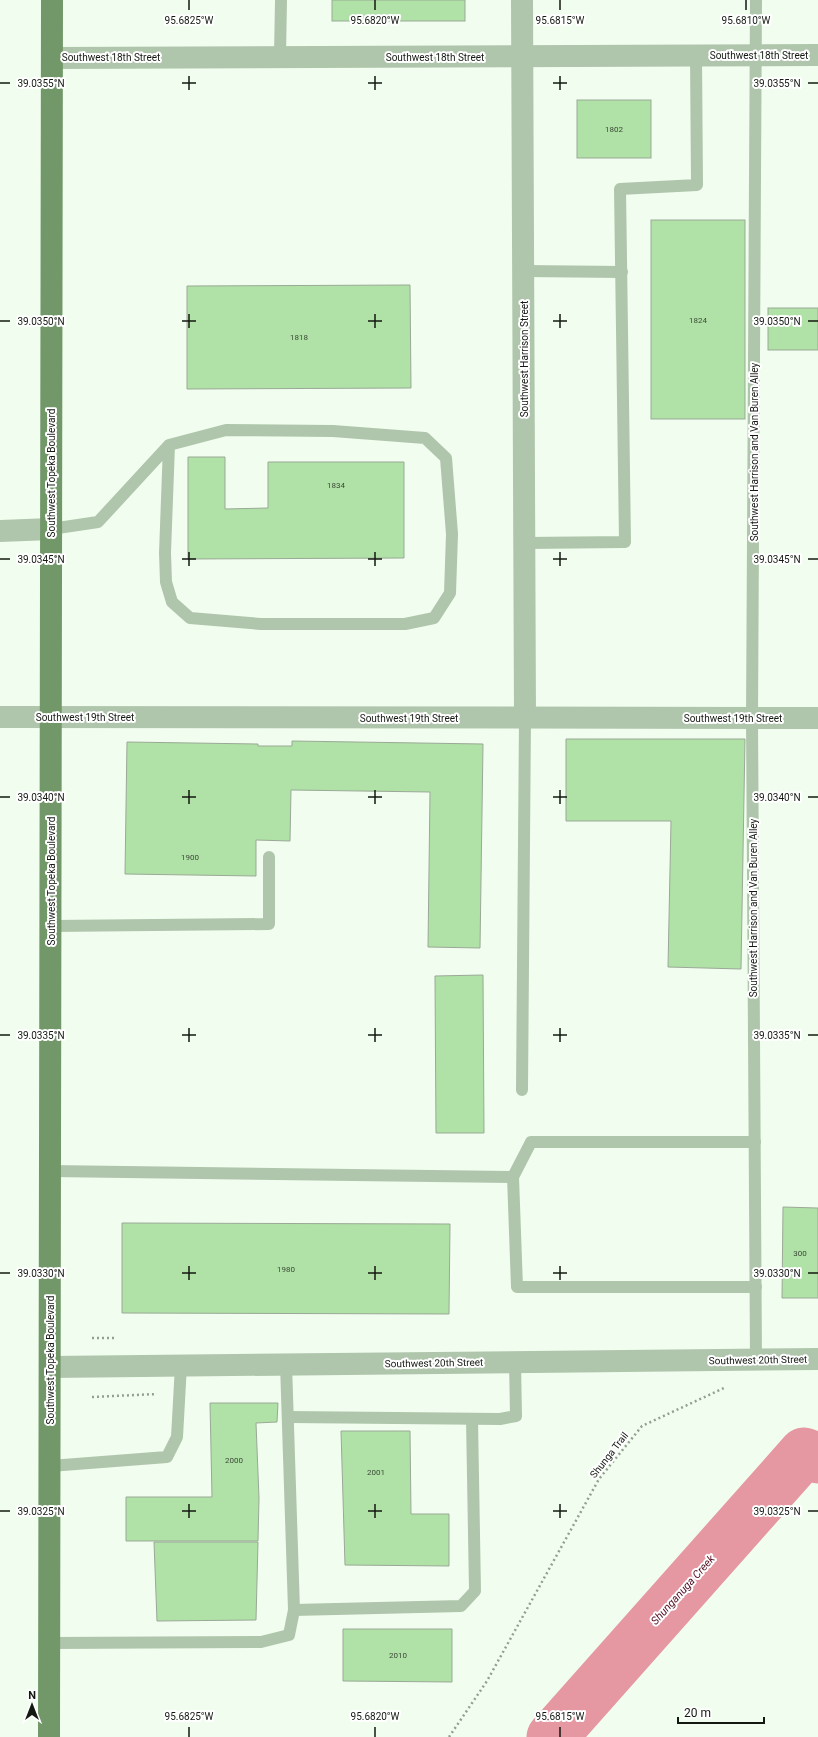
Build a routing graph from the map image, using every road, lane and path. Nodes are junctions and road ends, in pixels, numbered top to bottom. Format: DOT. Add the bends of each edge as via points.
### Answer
graph roads {
  1 [pos="52,0"];
  2 [pos="281,0"];
  3 [pos="522,0"];
  4 [pos="756,0"];
  5 [pos="696,55"];
  6 [pos="756,55"];
  7 [pos="818,55"];
  8 [pos="280,56"];
  9 [pos="522,57"];
  10 [pos="52,58"];
  11 [pos="524,271"];
  12 [pos="622,272"];
  13 [pos="169,445"];
  14 [pos="51,529"];
  15 [pos="0,531"];
  16 [pos="525,543"];
  17 [pos="0,717"];
  18 [pos="51,717"];
  19 [pos="525,718"];
  20 [pos="752,718"];
  21 [pos="818,718"];
  22 [pos="269,856"];
  23 [pos="51,926"];
  24 [pos="522,1090"];
  25 [pos="755,1142"];
  26 [pos="50,1171"];
  27 [pos="513,1177"];
  28 [pos="756,1287"];
  29 [pos="818,1359"];
  30 [pos="756,1360"];
  31 [pos="515,1362"];
  32 [pos="286,1364"];
  33 [pos="181,1365"];
  34 [pos="50,1367"];
  35 [pos="729,1388"];
  36 [pos="289,1417"];
  37 [pos="472,1419"];
  38 [pos="50,1466"];
  39 [pos="294,1610"];
  40 [pos="50,1643"];
  41 [pos="49,1737"];
  42 [pos="449,1737"];
  1 -- 10 [label="main road, Southwest Topeka Boulevard"];
  2 -- 8 [label="lane"];
  3 -- 9 [label="street, Southwest Harrison Street"];
  4 -- 6 [label="lane, Southwest Harrison and Van Buren Alley"];
  5 -- 6 [label="street, Southwest 18th Street"];
  5 -- 9 [label="street, Southwest 18th Street"];
  5 -- 12 [label="lane" via="697,185 620,189"];
  6 -- 7 [label="street, Southwest 18th Street"];
  6 -- 20 [label="lane, Southwest Harrison and Van Buren Alley"];
  8 -- 9 [label="street, Southwest 18th Street"];
  8 -- 10 [label="street, Southwest 18th Street"];
  9 -- 11 [label="street, Southwest Harrison Street"];
  10 -- 14 [label="main road, Southwest Topeka Boulevard"];
  11 -- 12 [label="lane"];
  11 -- 16 [label="street, Southwest Harrison Street"];
  12 -- 16 [label="lane" via="625,542"];
  13 -- 13 [label="lane" via="226,430 333,431 425,438 446,458 452,534 450,593 434,618 405,624 261,624 190,618 172,602 166,582"];
  13 -- 14 [label="lane" via="98,522"];
  14 -- 15 [label="street"];
  14 -- 18 [label="main road, Southwest Topeka Boulevard"];
  16 -- 19 [label="street, Southwest Harrison Street"];
  17 -- 18 [label="street, Southwest 19th Street"];
  18 -- 19 [label="street, Southwest 19th Street"];
  18 -- 23 [label="main road, Southwest Topeka Boulevard"];
  19 -- 20 [label="street, Southwest 19th Street"];
  19 -- 24 [label="lane"];
  20 -- 21 [label="street, Southwest 19th Street"];
  20 -- 25 [label="lane, Southwest Harrison and Van Buren Alley"];
  22 -- 23 [label="lane" via="269,924"];
  23 -- 26 [label="main road, Southwest Topeka Boulevard"];
  25 -- 27 [label="lane" via="531,1142"];
  25 -- 28 [label="lane, Southwest Harrison and Van Buren Alley"];
  26 -- 27 [label="lane"];
  26 -- 34 [label="main road, Southwest Topeka Boulevard"];
  27 -- 28 [label="lane" via="517,1287"];
  28 -- 30 [label="lane, Southwest Harrison and Van Buren Alley"];
  29 -- 30 [label="street, Southwest 20th Street"];
  30 -- 31 [label="street, Southwest 20th Street"];
  31 -- 32 [label="street, Southwest 20th Street"];
  31 -- 37 [label="lane" via="516,1416"];
  32 -- 33 [label="street, Southwest 20th Street"];
  32 -- 36 [label="lane"];
  33 -- 34 [label="street, Southwest 20th Street"];
  33 -- 38 [label="lane" via="176,1437 167,1457"];
  34 -- 38 [label="main road, Southwest Topeka Boulevard"];
  35 -- 42 [label="path, Shunga Trail" via="721,1388 642,1426 599,1479 487,1681"];
  36 -- 37 [label="lane"];
  36 -- 39 [label="lane"];
  37 -- 39 [label="lane" via="475,1592 461,1606"];
  38 -- 40 [label="main road, Southwest Topeka Boulevard"];
  39 -- 40 [label="lane" via="289,1635 261,1642"];
  40 -- 41 [label="main road, Southwest Topeka Boulevard"];
}
